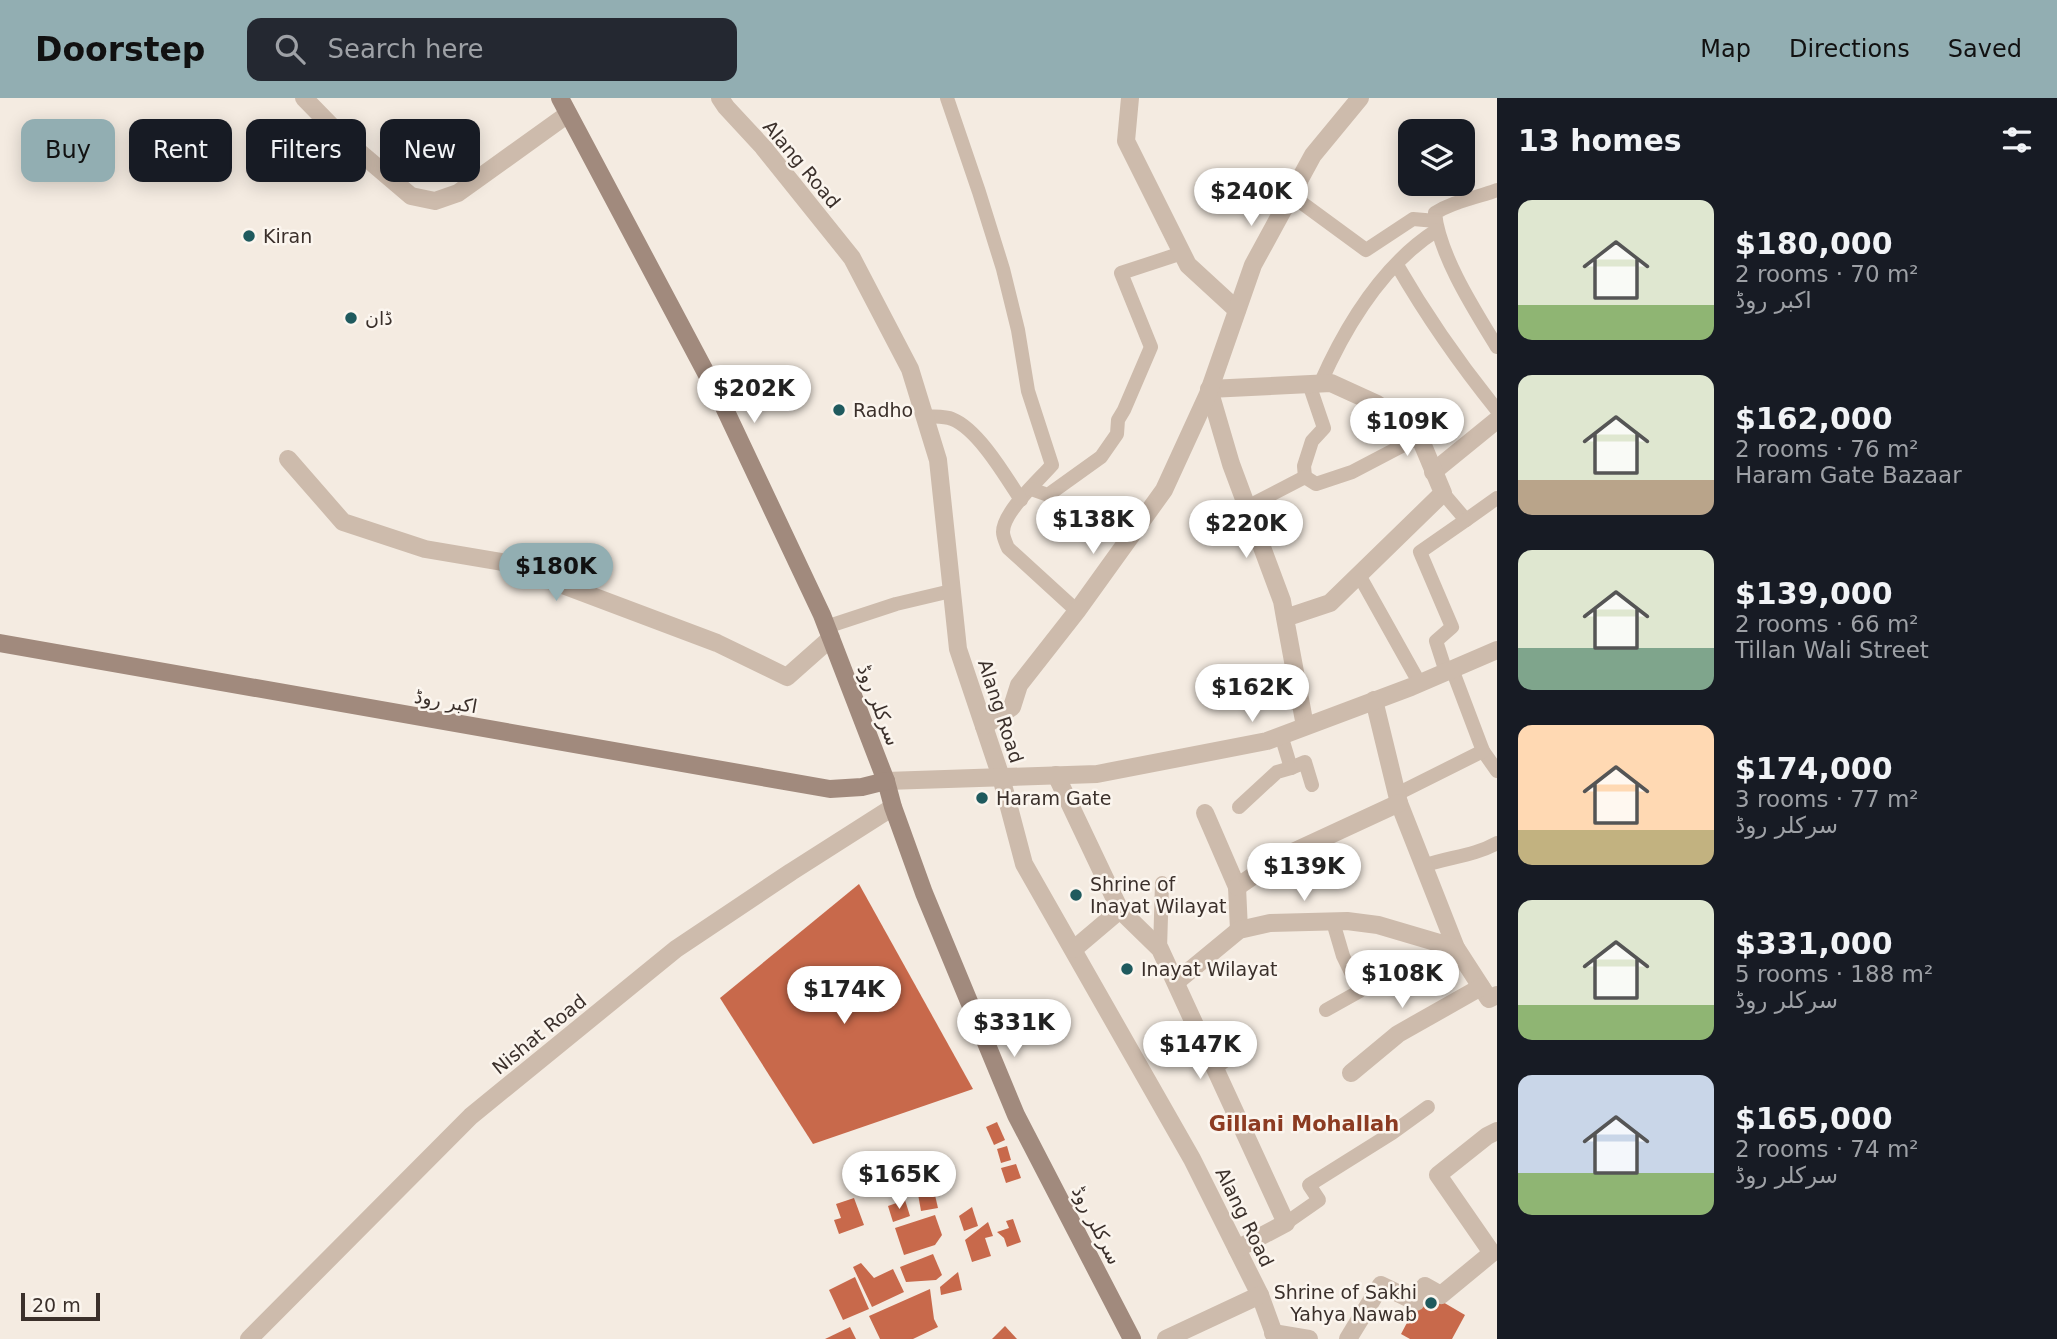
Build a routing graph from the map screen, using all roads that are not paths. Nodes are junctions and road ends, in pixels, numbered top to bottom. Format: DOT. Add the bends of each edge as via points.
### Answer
graph roads {
  1 [pos="304,98"];
  2 [pos="720,98"];
  3 [pos="947,98"];
  4 [pos="1130,98"];
  5 [pos="1360,98"];
  6 [pos="564,106"];
  7 [pos="1497,190"];
  8 [pos="1292,195"];
  9 [pos="1437,225"];
  10 [pos="1182,253"];
  11 [pos="1397,265"];
  12 [pos="1237,310"];
  13 [pos="1497,347"];
  14 [pos="1315,384"];
  15 [pos="1209,389"];
  16 [pos="1497,410"];
  17 [pos="924,416"];
  18 [pos="1497,420"];
  19 [pos="1417,438"];
  20 [pos="288,459"];
  21 [pos="1433,472"];
  22 [pos="1305,477"];
  23 [pos="1443,493"];
  24 [pos="1026,494"];
  25 [pos="1497,498"];
  26 [pos="1247,507"];
  27 [pos="1466,520"];
  28 [pos="1359,575"];
  29 [pos="951,591"];
  30 [pos="1077,611"];
  31 [pos="1285,618"];
  32 [pos="829,632"];
  33 [pos="0,643"];
  34 [pos="1497,650"];
  35 [pos="1449,671"];
  36 [pos="1420,684"];
  37 [pos="1374,700"];
  38 [pos="984,726"];
  39 [pos="1305,726"];
  40 [pos="1281,735"];
  41 [pos="1483,751"];
  42 [pos="1291,768"];
  43 [pos="1497,771"];
  44 [pos="1056,775"];
  45 [pos="1001,777"];
  46 [pos="886,782"];
  47 [pos="1312,785"];
  48 [pos="1398,798"];
  49 [pos="893,807"];
  50 [pos="1239,807"];
  51 [pos="1205,813"];
  52 [pos="1497,843"];
  53 [pos="1423,866"];
  54 [pos="1163,883"];
  55 [pos="1237,887"];
  56 [pos="1120,910"];
  57 [pos="1333,922"];
  58 [pos="1239,930"];
  59 [pos="1456,948"];
  60 [pos="1160,949"];
  61 [pos="1074,950"];
  62 [pos="1176,982"];
  63 [pos="1489,991"];
  64 [pos="1326,1010"];
  65 [pos="1247,1045"];
  66 [pos="1215,1068"];
  67 [pos="1351,1073"];
  68 [pos="1428,1107"];
  69 [pos="1497,1131"];
  70 [pos="1286,1223"];
  71 [pos="1237,1249"];
  72 [pos="1259,1295"];
  73 [pos="1275,1336"];
  74 [pos="250,1338"];
  75 [pos="1132,1339"];
  76 [pos="1166,1339"];
  77 [pos="1309,1339"];
  78 [pos="1348,1339"];
  1 -- 6 [label="street" via="411,196 435,201 458,193"];
  2 -- 17 [label="street, Alang Road" via="852,258 910,369"];
  3 -- 24 [label="lane" via="1003,269 1028,391 1052,465"];
  4 -- 10 [label="street" via="1126,141"];
  5 -- 8 [label="street" via="1313,155"];
  6 -- 32 [label="main road, سرکلر روڈ" via="722,403"];
  7 -- 9 [label="lane" via="1445,206 1436,213"];
  8 -- 9 [label="lane" via="1366,250 1413,219"];
  8 -- 12 [label="street" via="1253,265"];
  9 -- 11 [label="lane"];
  9 -- 13 [label="lane" via="1465,295"];
  10 -- 12 [label="street" via="1188,265"];
  10 -- 24 [label="lane" via="1121,273 1151,347 1118,420 1117,434 1101,457 1048,495"];
  11 -- 14 [label="lane" via="1365,301"];
  11 -- 16 [label="lane" via="1455,357"];
  12 -- 15 [label="street"];
  14 -- 15 [label="street"];
  14 -- 19 [label="street" via="1331,383 1377,404 1402,420"];
  14 -- 22 [label="lane" via="1324,428 1312,441"];
  15 -- 26 [label="street"];
  15 -- 30 [label="street" via="1164,490"];
  17 -- 24 [label="lane" via="951,418 968,430"];
  17 -- 29 [label="street, Alang Road" via="938,460"];
  18 -- 21 [label="street"];
  19 -- 21 [label="street"];
  19 -- 22 [label="lane" via="1352,472 1316,484"];
  20 -- 32 [label="street" via="343,522 425,549 502,562 717,643 788,677"];
  21 -- 23 [label="street"];
  22 -- 26 [label="lane"];
  23 -- 27 [label="lane"];
  23 -- 28 [label="street"];
  24 -- 30 [label="lane" via="1005,522 1002,534 1008,548"];
  25 -- 27 [label="lane"];
  26 -- 31 [label="street"];
  27 -- 35 [label="lane" via="1420,552 1452,626 1436,641"];
  28 -- 31 [label="street" via="1330,603"];
  28 -- 36 [label="lane"];
  29 -- 32 [label="lane" via="896,604"];
  29 -- 38 [label="street, Alang Road" via="958,649"];
  30 -- 38 [label="street" via="1019,685 1012,707"];
  31 -- 39 [label="street"];
  32 -- 46 [label="main road, سرکلر روڈ"];
  33 -- 46 [label="main road, اکبر روڈ" via="817,787"];
  34 -- 35 [label="street"];
  35 -- 36 [label="street"];
  35 -- 41 [label="lane"];
  36 -- 37 [label="street"];
  37 -- 39 [label="street"];
  37 -- 48 [label="street"];
  38 -- 45 [label="street, Alang Road"];
  39 -- 40 [label="street"];
  40 -- 42 [label="lane"];
  40 -- 44 [label="street" via="1097,774"];
  41 -- 43 [label="lane"];
  41 -- 48 [label="lane"];
  42 -- 47 [label="lane" via="1305,762"];
  42 -- 50 [label="lane" via="1277,772"];
  44 -- 45 [label="street"];
  44 -- 56 [label="street"];
  45 -- 46 [label="street"];
  45 -- 61 [label="street, Alang Road" via="1024,864"];
  46 -- 49 [label="main road, سرکلر روڈ"];
  48 -- 53 [label="street"];
  48 -- 55 [label="street" via="1278,859"];
  49 -- 74 [label="street, Nishat Road" via="676,949 471,1116"];
  49 -- 75 [label="main road, سرکلر روڈ" via="1016,1115"];
  51 -- 55 [label="street"];
  52 -- 53 [label="lane"];
  53 -- 59 [label="street"];
  54 -- 60 [label="lane"];
  55 -- 58 [label="street"];
  56 -- 60 [label="street"];
  56 -- 61 [label="street"];
  57 -- 58 [label="street" via="1270,923"];
  57 -- 59 [label="street" via="1378,925"];
  57 -- 64 [label="lane" via="1360,991"];
  58 -- 62 [label="street"];
  59 -- 63 [label="street"];
  60 -- 62 [label="street"];
  61 -- 71 [label="street, Alang Road" via="1192,1159"];
  62 -- 66 [label="street"];
  63 -- 67 [label="street" via="1398,1034"];
  65 -- 66 [label="lane"];
  66 -- 70 [label="street"];
  68 -- 70 [label="lane" via="1309,1185 1319,1200"];
  69 -- 78 [label="street" via="1438,1175 1492,1253 1441,1295 1426,1286 1416,1302 1381,1284"];
  70 -- 71 [label="street"];
  71 -- 72 [label="street, Alang Road"];
  72 -- 73 [label="street, Alang Road"];
  72 -- 76 [label="street"];
  73 -- 77 [label="street"];
}
